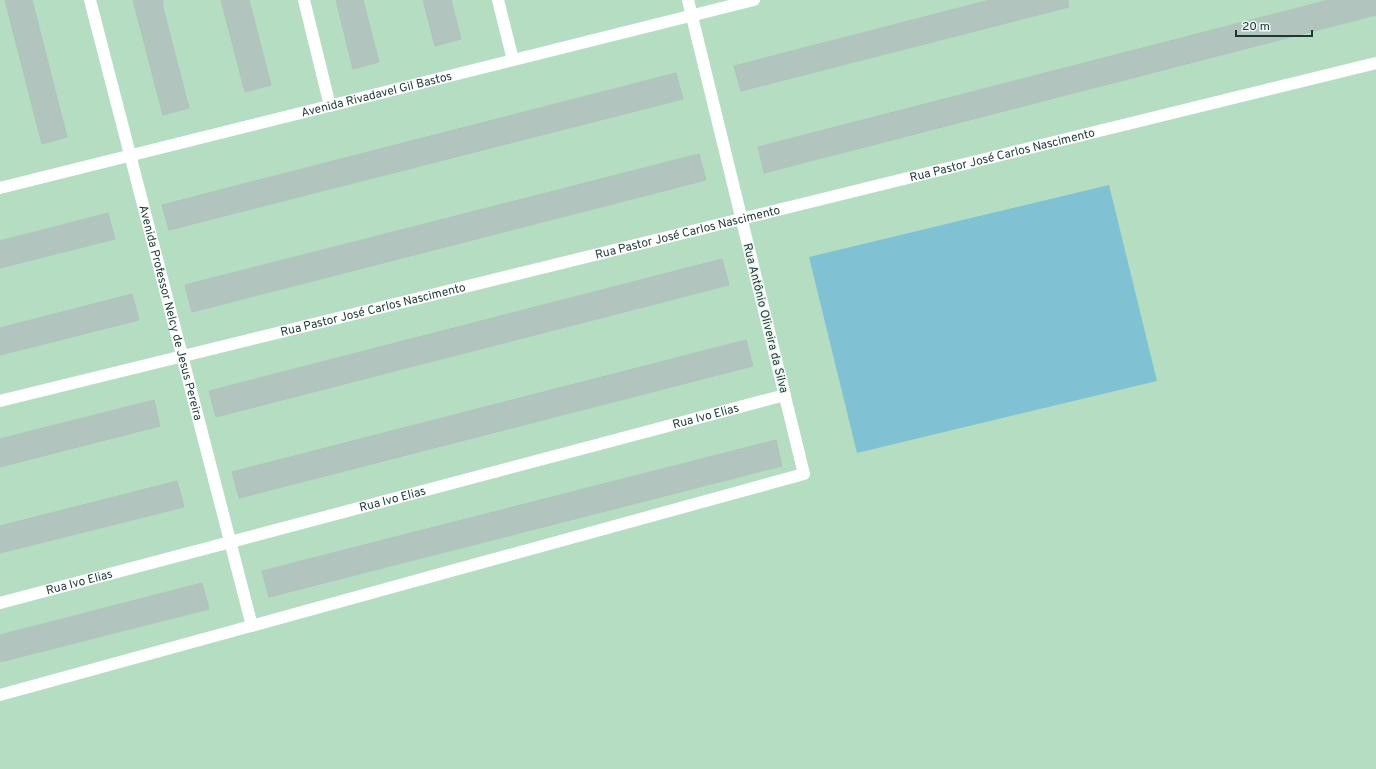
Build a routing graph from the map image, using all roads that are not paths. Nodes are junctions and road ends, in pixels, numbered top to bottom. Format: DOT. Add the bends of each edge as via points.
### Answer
graph roads {
  1 [pos="90,0"];
  2 [pos="304,0"];
  3 [pos="498,0"];
  4 [pos="688,0"];
  5 [pos="754,0"];
  6 [pos="692,16"];
  7 [pos="514,60"];
  8 [pos="1376,63"];
  9 [pos="330,106"];
  10 [pos="130,156"];
  11 [pos="0,188"];
  12 [pos="742,219"];
  13 [pos="182,356"];
  14 [pos="785,395"];
  15 [pos="0,401"];
  16 [pos="230,542"];
  17 [pos="0,603"];
  18 [pos="252,626"];
  19 [pos="0,695"];
  1 -- 10 [label="street, Avenida Professor Nelcy de Jesus Pereira"];
  2 -- 9 [label="street"];
  3 -- 7 [label="street"];
  4 -- 6 [label="street, Rua Antônio Oliveira da Silva"];
  5 -- 6 [label="street, Avenida Rivadavel Gil Bastos"];
  6 -- 7 [label="street, Avenida Rivadavel Gil Bastos"];
  6 -- 12 [label="street, Rua Antônio Oliveira da Silva"];
  7 -- 9 [label="street, Avenida Rivadavel Gil Bastos"];
  8 -- 12 [label="street, Rua Pastor José Carlos Nascimento"];
  9 -- 10 [label="street, Avenida Rivadavel Gil Bastos"];
  10 -- 11 [label="street, Avenida Rivadavel Gil Bastos"];
  10 -- 13 [label="street, Avenida Professor Nelcy de Jesus Pereira"];
  12 -- 13 [label="street, Rua Pastor José Carlos Nascimento"];
  12 -- 14 [label="street, Rua Antônio Oliveira da Silva"];
  13 -- 15 [label="street, Rua Pastor José Carlos Nascimento"];
  13 -- 16 [label="street, Avenida Professor Nelcy de Jesus Pereira"];
  14 -- 16 [label="street, Rua Ivo Elias"];
  14 -- 18 [label="street, Rua Antônio Oliveira da Silva" via="804,474"];
  16 -- 17 [label="street, Rua Ivo Elias"];
  16 -- 18 [label="street, Avenida Professor Nelcy de Jesus Pereira"];
  18 -- 19 [label="street"];
}
